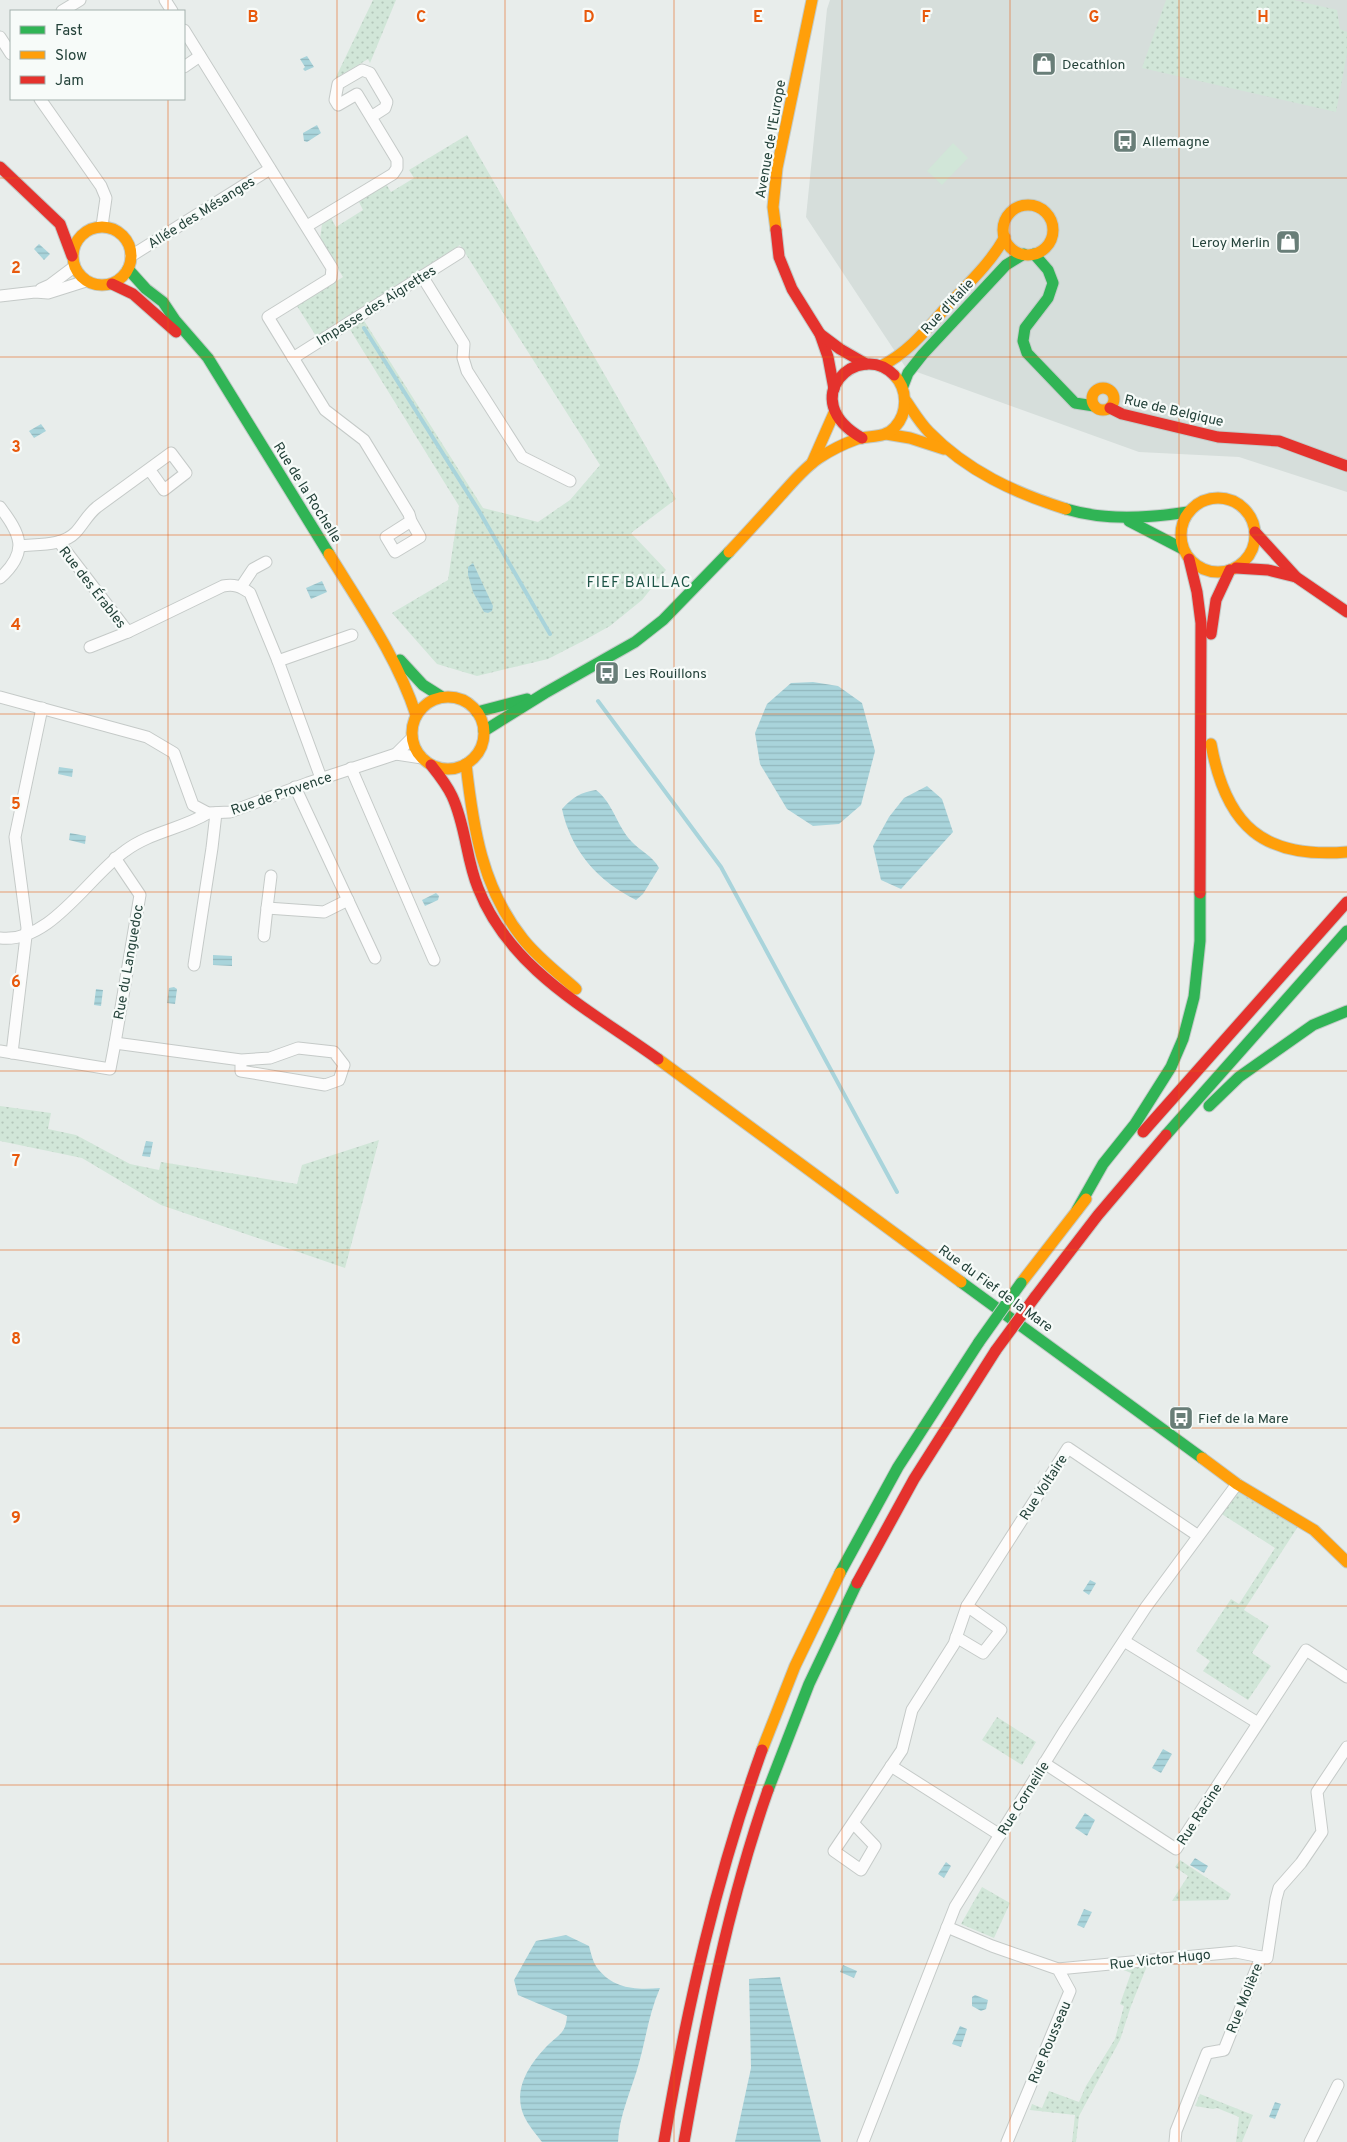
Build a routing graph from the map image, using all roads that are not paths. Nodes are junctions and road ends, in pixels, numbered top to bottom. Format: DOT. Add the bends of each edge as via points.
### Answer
graph roads {
  1 [pos="80,0"];
  2 [pos="812,0"];
  3 [pos="64,10"];
  4 [pos="185,32"];
  5 [pos="200,56"];
  6 [pos="185,66"];
  7 [pos="41,100"];
  8 [pos="371,117"];
  9 [pos="0,167"];
  10 [pos="270,169"];
  11 [pos="60,224"];
  12 [pos="102,226"];
  13 [pos="307,226"];
  14 [pos="87,230"];
  15 [pos="1005,237"];
  16 [pos="459,253"];
  17 [pos="1029,254"];
  18 [pos="131,256"];
  19 [pos="73,262"];
  20 [pos="128,269"];
  21 [pos="422,276"];
  22 [pos="86,281"];
  23 [pos="112,284"];
  24 [pos="35,292"];
  25 [pos="0,296"];
  26 [pos="820,334"];
  27 [pos="208,358"];
  28 [pos="293,358"];
  29 [pos="866,364"];
  30 [pos="881,366"];
  31 [pos="903,386"];
  32 [pos="834,389"];
  33 [pos="906,401"];
  34 [pos="1094,406"];
  35 [pos="1110,408"];
  36 [pos="834,413"];
  37 [pos="886,434"];
  38 [pos="862,438"];
  39 [pos="946,450"];
  40 [pos="812,463"];
  41 [pos="1347,466"];
  42 [pos="149,469"];
  43 [pos="570,481"];
  44 [pos="0,507"];
  45 [pos="1188,512"];
  46 [pos="1125,519"];
  47 [pos="411,521"];
  48 [pos="1255,532"];
  49 [pos="58,542"];
  50 [pos="20,546"];
  51 [pos="1186,554"];
  52 [pos="266,562"];
  53 [pos="1233,569"];
  54 [pos="1296,577"];
  55 [pos="0,578"];
  56 [pos="241,587"];
  57 [pos="1347,612"];
  58 [pos="128,632"];
  59 [pos="352,635"];
  60 [pos="383,641"];
  61 [pos="90,647"];
  62 [pos="278,660"];
  63 [pos="546,693"];
  64 [pos="0,696"];
  65 [pos="442,697"];
  66 [pos="42,708"];
  67 [pos="477,712"];
  68 [pos="416,715"];
  69 [pos="484,731"];
  70 [pos="412,738"];
  71 [pos="396,754"];
  72 [pos="427,761"];
  73 [pos="466,764"];
  74 [pos="351,768"];
  75 [pos="321,778"];
  76 [pos="295,787"];
  77 [pos="193,805"];
  78 [pos="212,813"];
  79 [pos="184,825"];
  80 [pos="1347,852"];
  81 [pos="115,858"];
  82 [pos="271,876"];
  83 [pos="348,900"];
  84 [pos="1347,902"];
  85 [pos="268,908"];
  86 [pos="1347,931"];
  87 [pos="27,936"];
  88 [pos="264,936"];
  89 [pos="0,938"];
  90 [pos="375,958"];
  91 [pos="434,960"];
  92 [pos="194,965"];
  93 [pos="1347,1011"];
  94 [pos="627,1037"];
  95 [pos="115,1043"];
  96 [pos="6,1052"];
  97 [pos="241,1060"];
  98 [pos="1167,1134"];
  99 [pos="1077,1210"];
  100 [pos="1237,1484"];
  101 [pos="1197,1535"];
  102 [pos="1347,1562"];
  103 [pos="967,1606"];
  104 [pos="956,1637"];
  105 [pos="1124,1641"];
  106 [pos="1347,1677"];
  107 [pos="1258,1723"];
  108 [pos="1347,1746"];
  109 [pos="1044,1763"];
  110 [pos="891,1766"];
  111 [pos="853,1823"];
  112 [pos="1000,1834"];
  113 [pos="947,1927"];
  114 [pos="1261,1957"];
  115 [pos="1080,1967"];
  116 [pos="1058,1969"];
  117 [pos="1070,1991"];
  118 [pos="1338,2085"];
  119 [pos="664,2142"];
  120 [pos="684,2142"];
  121 [pos="863,2142"];
  122 [pos="1007,2142"];
  123 [pos="1174,2142"];
  124 [pos="1310,2142"];
  1 -- 3 [label="street"];
  2 -- 26 [label="main road, Avenue de l'Europe" via="777,168 773,207 779,257 792,289"];
  4 -- 5 [label="street, Allée des Mésanges"];
  5 -- 6 [label="street"];
  5 -- 10 [label="street, Allée des Mésanges"];
  7 -- 12 [label="street" via="101,186 106,198"];
  8 -- 8 [label="street" via="357,94 338,105 335,100 338,84 362,70 370,74 386,102 386,108"];
  8 -- 13 [label="street" via="397,160 397,168 393,174"];
  9 -- 11 [label="main road"];
  10 -- 13 [label="street, Allée des Mésanges"];
  10 -- 18 [label="street, Allée des Mésanges"];
  11 -- 14 [label="main road"];
  11 -- 19 [label="main road"];
  12 -- 14 [label="main road"];
  12 -- 18 [label="main road" via="123,235"];
  13 -- 28 [label="street, Allée des Mésanges" via="333,272 331,278 268,317"];
  14 -- 19 [label="main road" via="76,241"];
  15 -- 17 [label="main road" via="1012,248"];
  15 -- 17 [label="main road" via="1005,223 1012,211 1025,205 1045,212 1051,221 1049,244"];
  15 -- 30 [label="main road, Rue d'Italie" via="995,255 903,353"];
  16 -- 21 [label="street, Impasse des Aigrettes"];
  17 -- 31 [label="main road, Rue d'Italie" via="1006,265 914,364"];
  17 -- 34 [label="main road" via="1048,270 1053,283 1048,298 1025,328 1023,341 1027,353 1075,403"];
  18 -- 20 [label="main road"];
  19 -- 22 [label="main road"];
  19 -- 24 [label="street" via="50,285"];
  20 -- 23 [label="main road"];
  20 -- 27 [label="main road, Rue de la Rochelle" via="163,302 174,320"];
  21 -- 28 [label="street, Impasse des Aigrettes"];
  21 -- 43 [label="street" via="464,344 467,370 522,457"];
  22 -- 23 [label="main road" via="103,286"];
  22 -- 24 [label="street" via="48,293"];
  23 -- 27 [label="main road, Rue de la Rochelle" via="132,294"];
  24 -- 25 [label="street"];
  26 -- 29 [label="main road, Avenue de l'Europe"];
  26 -- 32 [label="main road, Avenue de l'Europe"];
  27 -- 60 [label="main road, Rue de la Rochelle"];
  28 -- 47 [label="street" via="325,410 364,440"];
  29 -- 30 [label="main road"];
  29 -- 32 [label="main road" via="841,376"];
  30 -- 31 [label="main road" via="890,370"];
  31 -- 33 [label="main road"];
  32 -- 36 [label="main road"];
  33 -- 37 [label="main road" via="904,414"];
  33 -- 39 [label="main road" via="919,422"];
  34 -- 35 [label="main road" via="1100,410"];
  34 -- 35 [label="main road" via="1092,398 1096,392 1106,389 1114,399"];
  35 -- 41 [label="main road, Rue de Belgique" via="1122,414 1220,438 1252,437 1281,441"];
  36 -- 38 [label="main road" via="850,433"];
  36 -- 40 [label="main road"];
  37 -- 38 [label="main road"];
  37 -- 39 [label="main road"];
  38 -- 40 [label="main road"];
  39 -- 46 [label="main road" via="1020,494 1070,509"];
  40 -- 63 [label="main road" via="683,600 635,644"];
  42 -- 49 [label="street" via="89,513 76,532"];
  44 -- 50 [label="street" via="15,527"];
  45 -- 46 [label="main road"];
  45 -- 48 [label="main road" via="1206,500 1228,500 1246,512"];
  45 -- 51 [label="main road" via="1180,537"];
  46 -- 51 [label="main road" via="1165,538"];
  48 -- 53 [label="main road" via="1247,559"];
  48 -- 54 [label="main road"];
  49 -- 50 [label="street"];
  49 -- 58 [label="street, Rue des Érables"];
  50 -- 55 [label="street"];
  51 -- 53 [label="main road" via="1197,567 1208,571 1219,573"];
  51 -- 99 [label="main road" via="1195,580 1201,623 1200,941 1194,997 1183,1039 1171,1067 1135,1124 1103,1164"];
  52 -- 56 [label="street" via="253,569"];
  53 -- 54 [label="main road" via="1268,570"];
  53 -- 80 [label="main road" via="1219,588 1211,628 1210,738 1220,786 1236,816 1275,845 1296,853"];
  54 -- 57 [label="main road"];
  56 -- 58 [label="street, Rue des Érables" via="223,586"];
  56 -- 62 [label="street" via="250,592"];
  58 -- 61 [label="street, Rue des Érables"];
  59 -- 62 [label="street"];
  60 -- 65 [label="main road, Rue de la Rochelle" via="423,685"];
  60 -- 68 [label="main road, Rue de la Rochelle" via="410,693"];
  62 -- 75 [label="street"];
  63 -- 67 [label="main road"];
  63 -- 69 [label="main road"];
  64 -- 66 [label="street"];
  65 -- 67 [label="main road" via="462,700"];
  65 -- 68 [label="main road" via="423,706"];
  66 -- 77 [label="street" via="147,737 174,753"];
  66 -- 87 [label="street" via="15,837"];
  67 -- 69 [label="main road"];
  68 -- 70 [label="main road"];
  69 -- 73 [label="main road" via="479,750"];
  70 -- 71 [label="street, Rue de Provence"];
  70 -- 72 [label="main road" via="415,749"];
  71 -- 72 [label="street, Rue de Provence"];
  71 -- 74 [label="street, Rue de Provence"];
  72 -- 73 [label="main road" via="448,768"];
  72 -- 94 [label="main road, Rue du Fief de la Mare" via="445,782 453,799 478,888 488,913 507,942 546,981"];
  73 -- 94 [label="main road, Rue du Fief de la Mare" via="480,856 489,886 502,912 538,957 592,1002"];
  74 -- 75 [label="street, Rue de Provence"];
  74 -- 91 [label="street"];
  75 -- 76 [label="street, Rue de Provence"];
  76 -- 78 [label="street, Rue de Provence" via="230,812"];
  76 -- 83 [label="street"];
  77 -- 78 [label="street"];
  77 -- 79 [label="street"];
  78 -- 79 [label="street, Rue de Provence"];
  78 -- 92 [label="street" via="212,848"];
  79 -- 81 [label="street, Rue de Provence" via="142,840"];
  81 -- 87 [label="street, Rue de Provence" via="53,919"];
  81 -- 95 [label="street, Rue du Languedoc" via="140,894"];
  82 -- 85 [label="street"];
  83 -- 85 [label="street" via="324,912"];
  83 -- 90 [label="street"];
  84 -- 99 [label="main road"];
  85 -- 88 [label="street"];
  86 -- 98 [label="main road"];
  87 -- 89 [label="street"];
  87 -- 96 [label="street"];
  93 -- 98 [label="main road" via="1312,1024 1239,1077 1199,1115"];
  94 -- 100 [label="main road, Rue du Fief de la Mare"];
  95 -- 96 [label="street, Rue du Languedoc" via="110,1069"];
  95 -- 97 [label="street"];
  97 -- 97 [label="street" via="270,1058 298,1048 334,1052 344,1064 339,1080 325,1085 241,1071"];
  98 -- 120 [label="main road, bridge" via="1098,1215 955,1409 886,1525 821,1655 789,1732 734,1899 706,2018"];
  99 -- 119 [label="main road, bridge" via="979,1342 885,1488 828,1595 783,1696 754,1772 721,1876 691,1995"];
  100 -- 101 [label="street, Rue Corneille"];
  100 -- 102 [label="main road, Rue du Fief de la Mare" via="1314,1530"];
  101 -- 103 [label="street, Rue Voltaire" via="1068,1448"];
  101 -- 105 [label="street, Rue Corneille"];
  103 -- 104 [label="street, Rue Voltaire"];
  103 -- 104 [label="street" via="1001,1630 984,1653"];
  104 -- 110 [label="street, Rue Voltaire" via="912,1710 902,1750"];
  105 -- 107 [label="street"];
  105 -- 109 [label="street, Rue Corneille"];
  106 -- 107 [label="street, Rue Racine" via="1306,1650"];
  107 -- 109 [label="street, Rue Racine" via="1176,1849"];
  108 -- 114 [label="street, Rue Molière" via="1317,1792 1322,1832 1279,1888 1267,1958"];
  109 -- 112 [label="street, Rue Corneille"];
  110 -- 111 [label="street, Rue Voltaire"];
  110 -- 112 [label="street"];
  112 -- 113 [label="street, Rue Corneille" via="955,1907"];
  113 -- 116 [label="street"];
  113 -- 121 [label="street, Rue Corneille"];
  114 -- 115 [label="street, Rue Victor Hugo" via="1236,1952"];
  114 -- 123 [label="street, Rue Molière" via="1224,2050 1207,2053"];
  115 -- 116 [label="street, Rue Victor Hugo"];
  115 -- 117 [label="street"];
  116 -- 117 [label="street, Rue Rousseau"];
  117 -- 122 [label="street, Rue Rousseau"];
  118 -- 124 [label="street"];
}
